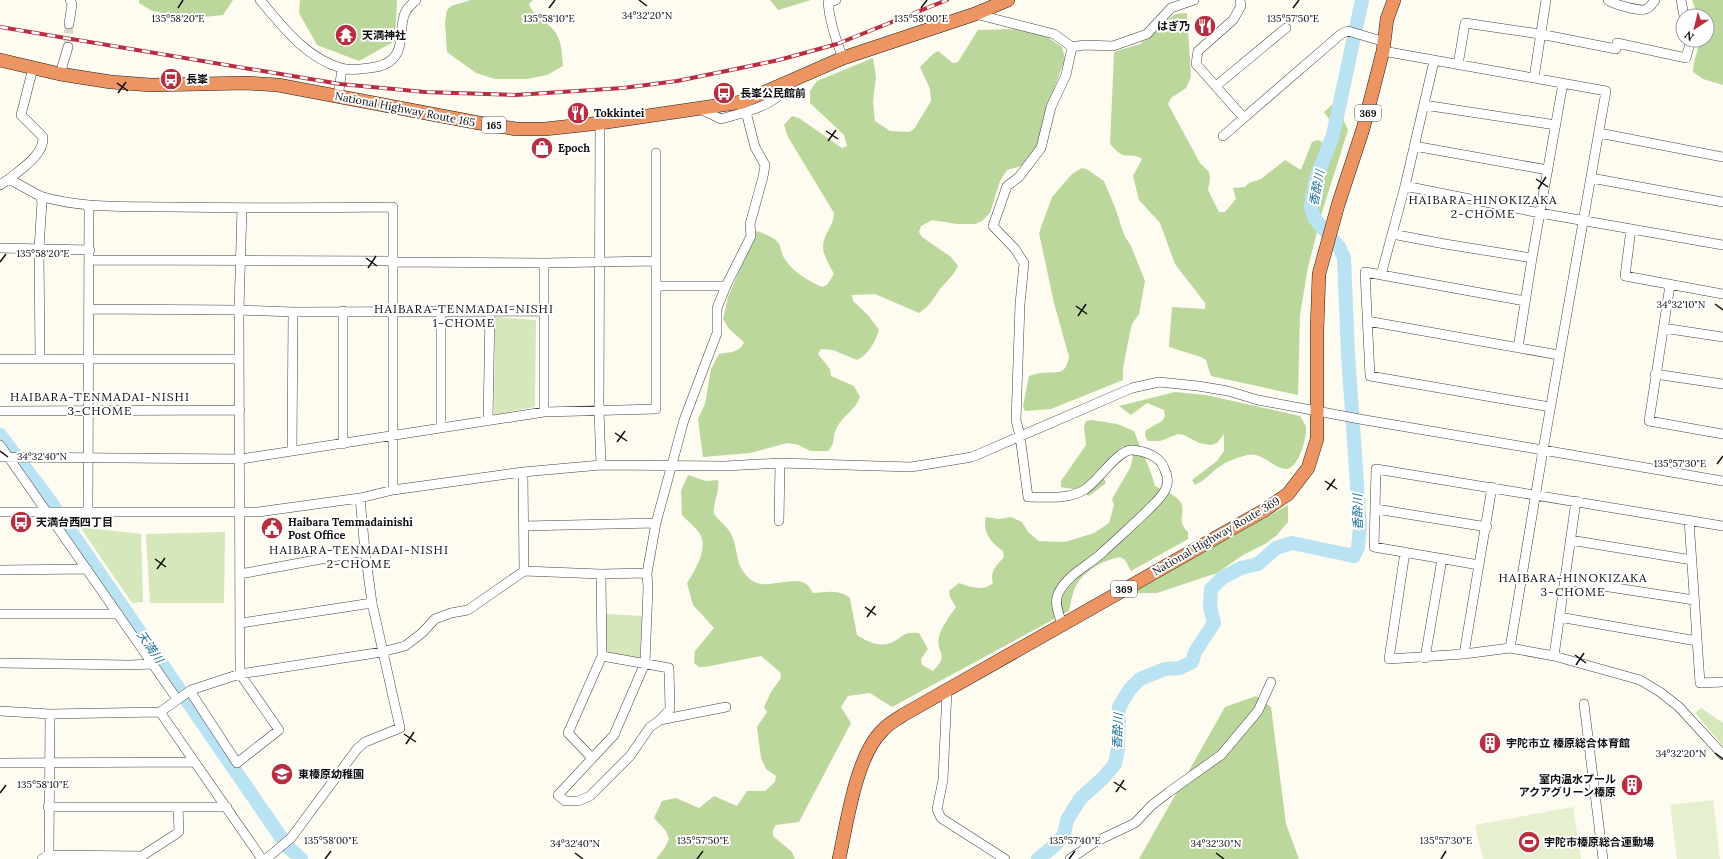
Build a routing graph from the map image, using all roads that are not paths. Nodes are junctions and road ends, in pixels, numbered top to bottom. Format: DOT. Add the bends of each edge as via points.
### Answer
graph roads {
  1 [pos="70,0"];
  2 [pos="260,0"];
  3 [pos="416,0"];
  4 [pos="836,0"];
  5 [pos="1008,0"];
  6 [pos="1194,0"];
  7 [pos="1240,0"];
  8 [pos="1383,0"];
  9 [pos="1394,0"];
  10 [pos="1546,0"];
  11 [pos="1608,0"];
  12 [pos="1655,0"];
  13 [pos="975,14"];
  14 [pos="1387,19"];
  15 [pos="69,24"];
  16 [pos="1286,28"];
  17 [pos="1540,34"];
  18 [pos="68,47"];
  19 [pos="1384,47"];
  20 [pos="1072,48"];
  21 [pos="1689,48"];
  22 [pos="843,58"];
  23 [pos="0,60"];
  24 [pos="1434,61"];
  25 [pos="1458,65"];
  26 [pos="33,68"];
  27 [pos="342,69"];
  28 [pos="60,74"];
  29 [pos="1534,78"];
  30 [pos="793,80"];
  31 [pos="1564,83"];
  32 [pos="1216,86"];
  33 [pos="338,97"];
  34 [pos="1424,105"];
  35 [pos="700,108"];
  36 [pos="746,112"];
  37 [pos="1243,117"];
  38 [pos="600,123"];
  39 [pos="1556,125"];
  40 [pos="1599,133"];
  41 [pos="1223,136"];
  42 [pos="1414,146"];
  43 [pos="656,153"];
  44 [pos="1723,157"];
  45 [pos="1548,170"];
  46 [pos="1591,178"];
  47 [pos="8,179"];
  48 [pos="0,185"];
  49 [pos="1405,186"];
  50 [pos="40,196"];
  51 [pos="1723,202"];
  52 [pos="89,205"];
  53 [pos="242,208"];
  54 [pos="1540,213"];
  55 [pos="1583,220"];
  56 [pos="1631,229"];
  57 [pos="1392,234"];
  58 [pos="1723,245"];
  59 [pos="0,248"];
  60 [pos="39,249"];
  61 [pos="90,250"];
  62 [pos="1532,258"];
  63 [pos="90,260"];
  64 [pos="241,260"];
  65 [pos="394,261"];
  66 [pos="600,261"];
  67 [pos="656,261"];
  68 [pos="544,263"];
  69 [pos="1381,275"];
  70 [pos="1670,285"];
  71 [pos="656,286"];
  72 [pos="726,286"];
  73 [pos="1723,294"];
  74 [pos="1525,301"];
  75 [pos="89,309"];
  76 [pos="239,310"];
  77 [pos="490,311"];
  78 [pos="544,311"];
  79 [pos="293,312"];
  80 [pos="343,312"];
  81 [pos="393,312"];
  82 [pos="441,312"];
  83 [pos="1367,321"];
  84 [pos="1663,328"];
  85 [pos="1723,337"];
  86 [pos="1518,348"];
  87 [pos="1559,355"];
  88 [pos="89,358"];
  89 [pos="0,359"];
  90 [pos="40,359"];
  91 [pos="239,359"];
  92 [pos="1655,374"];
  93 [pos="1723,384"];
  94 [pos="1550,407"];
  95 [pos="240,410"];
  96 [pos="599,410"];
  97 [pos="1318,410"];
  98 [pos="0,411"];
  99 [pos="88,411"];
  100 [pos="544,412"];
  101 [pos="488,421"];
  102 [pos="441,428"];
  103 [pos="1723,434"];
  104 [pos="393,436"];
  105 [pos="1020,436"];
  106 [pos="343,444"];
  107 [pos="0,445"];
  108 [pos="292,450"];
  109 [pos="1543,450"];
  110 [pos="4,457"];
  111 [pos="88,458"];
  112 [pos="241,459"];
  113 [pos="780,463"];
  114 [pos="601,465"];
  115 [pos="673,466"];
  116 [pos="523,472"];
  117 [pos="1723,481"];
  118 [pos="1492,487"];
  119 [pos="392,490"];
  120 [pos="1536,494"];
  121 [pos="360,498"];
  122 [pos="1576,501"];
  123 [pos="1376,509"];
  124 [pos="47,511"];
  125 [pos="0,512"];
  126 [pos="88,512"];
  127 [pos="240,513"];
  128 [pos="1689,520"];
  129 [pos="779,521"];
  130 [pos="656,523"];
  131 [pos="524,526"];
  132 [pos="1723,526"];
  133 [pos="1487,527"];
  134 [pos="1570,540"];
  135 [pos="364,551"];
  136 [pos="1405,552"];
  137 [pos="1442,559"];
  138 [pos="1692,560"];
  139 [pos="1479,565"];
  140 [pos="87,569"];
  141 [pos="0,570"];
  142 [pos="524,572"];
  143 [pos="648,573"];
  144 [pos="240,574"];
  145 [pos="601,574"];
  146 [pos="1564,580"];
  147 [pos="1694,600"];
  148 [pos="372,603"];
  149 [pos="0,614"];
  150 [pos="118,614"];
  151 [pos="1559,617"];
  152 [pos="241,623"];
  153 [pos="1062,624"];
  154 [pos="1697,641"];
  155 [pos="1510,648"];
  156 [pos="382,652"];
  157 [pos="1464,654"];
  158 [pos="602,656"];
  159 [pos="1554,656"];
  160 [pos="1426,658"];
  161 [pos="0,663"];
  162 [pos="645,663"];
  163 [pos="153,664"];
  164 [pos="240,674"];
  165 [pos="1271,682"];
  166 [pos="1723,682"];
  167 [pos="947,690"];
  168 [pos="190,691"];
  169 [pos="177,699"];
  170 [pos="1584,704"];
  171 [pos="726,707"];
  172 [pos="0,711"];
  173 [pos="160,712"];
  174 [pos="50,714"];
  175 [pos="660,720"];
  176 [pos="1723,755"];
  177 [pos="592,758"];
  178 [pos="49,762"];
  179 [pos="194,762"];
  180 [pos="0,763"];
  181 [pos="48,807"];
  182 [pos="178,807"];
  183 [pos="227,807"];
  184 [pos="45,857"];
  185 [pos="262,859"];
  186 [pos="266,859"];
  187 [pos="839,859"];
  188 [pos="1005,859"];
  189 [pos="1070,859"];
  190 [pos="1602,859"];
  1 -- 15 [label="street" via="72,4"];
  2 -- 27 [label="street" via="302,47"];
  3 -- 27 [label="street" via="406,11 400,45 391,61 376,67"];
  4 -- 22 [label="street" via="828,3 829,13"];
  5 -- 13 [label="highway, National Highway Route 165 / 165"];
  6 -- 20 [label="street" via="1172,8 1147,34 1113,46 1084,45"];
  7 -- 32 [label="street" via="1242,6 1233,20 1198,51 1196,64"];
  8 -- 14 [label="highway, 369"];
  9 -- 14 [label="highway, National Highway Route 369 / 369"];
  10 -- 17 [label="street"];
  11 -- 12 [label="street" via="1638,10 1646,10"];
  13 -- 20 [label="street" via="1054,34"];
  13 -- 22 [label="highway, National Highway Route 165 / 165"];
  14 -- 19 [label="highway, National Highway Route 369 / 369"];
  16 -- 32 [label="street"];
  17 -- 21 [label="street" via="1616,49 1617,43 1686,58"];
  17 -- 25 [label="street" via="1465,23"];
  17 -- 29 [label="street"];
  18 -- 28 [label="street"];
  19 -- 24 [label="street"];
  19 -- 37 [label="street" via="1367,37 1348,31 1341,34"];
  19 -- 97 [label="highway, National Highway Route 369 / 369" via="1363,129 1319,274"];
  20 -- 105 [label="street" via="1066,75 1051,107 1041,148 1019,177 1007,186 992,226 1015,249 1024,263 1016,420"];
  22 -- 30 [label="highway, National Highway Route 165 / 165"];
  23 -- 26 [label="highway, National Highway Route 165 / 165"];
  24 -- 25 [label="street"];
  24 -- 34 [label="street"];
  25 -- 29 [label="street"];
  26 -- 28 [label="highway, National Highway Route 165 / 165"];
  26 -- 47 [label="street" via="22,114 44,137 44,144 26,165"];
  27 -- 33 [label="street"];
  28 -- 33 [label="highway, National Highway Route 165 / 165" via="151,85 272,85"];
  29 -- 31 [label="street"];
  30 -- 35 [label="highway, National Highway Route 165 / 165" via="742,102"];
  30 -- 36 [label="street" via="788,89 772,102"];
  31 -- 39 [label="street"];
  31 -- 40 [label="street" via="1606,91"];
  32 -- 37 [label="street"];
  33 -- 38 [label="highway, National Highway Route 165 / 165" via="516,129 545,129"];
  34 -- 39 [label="street"];
  34 -- 42 [label="street"];
  35 -- 36 [label="street" via="721,119"];
  35 -- 38 [label="highway, National Highway Route 165 / 165"];
  36 -- 72 [label="street" via="755,147 764,166 750,224 751,236"];
  37 -- 41 [label="street"];
  38 -- 66 [label="street"];
  39 -- 45 [label="street"];
  40 -- 44 [label="street"];
  40 -- 46 [label="street"];
  42 -- 45 [label="street"];
  42 -- 49 [label="street"];
  43 -- 67 [label="street"];
  45 -- 54 [label="street"];
  46 -- 51 [label="street"];
  46 -- 55 [label="street"];
  47 -- 48 [label="street"];
  47 -- 50 [label="street"];
  49 -- 54 [label="street"];
  49 -- 57 [label="street"];
  50 -- 52 [label="street" via="62,203"];
  50 -- 60 [label="street" via="42,201"];
  52 -- 53 [label="street"];
  52 -- 61 [label="street"];
  53 -- 64 [label="street"];
  53 -- 65 [label="street" via="393,207"];
  54 -- 55 [label="street"];
  54 -- 62 [label="street"];
  55 -- 56 [label="street"];
  55 -- 87 [label="street"];
  56 -- 58 [label="street"];
  56 -- 70 [label="street" via="1625,276"];
  57 -- 62 [label="street"];
  57 -- 69 [label="street"];
  59 -- 60 [label="street"];
  60 -- 61 [label="street"];
  60 -- 90 [label="street"];
  61 -- 63 [label="street"];
  62 -- 74 [label="street"];
  63 -- 64 [label="street"];
  63 -- 75 [label="street"];
  64 -- 65 [label="street"];
  64 -- 76 [label="street"];
  65 -- 68 [label="street"];
  65 -- 81 [label="street"];
  66 -- 67 [label="street"];
  66 -- 68 [label="street"];
  66 -- 96 [label="street"];
  67 -- 71 [label="street"];
  68 -- 78 [label="street"];
  69 -- 74 [label="street"];
  69 -- 83 [label="street" via="1365,272"];
  70 -- 73 [label="street"];
  70 -- 84 [label="street"];
  71 -- 72 [label="street"];
  71 -- 96 [label="street" via="656,408"];
  72 -- 115 [label="street" via="717,308 717,333 684,420"];
  74 -- 86 [label="street"];
  75 -- 76 [label="street"];
  75 -- 88 [label="street"];
  76 -- 79 [label="street"];
  76 -- 91 [label="street"];
  77 -- 78 [label="street"];
  77 -- 82 [label="street"];
  77 -- 101 [label="street"];
  78 -- 100 [label="street"];
  79 -- 80 [label="street"];
  79 -- 108 [label="street"];
  80 -- 81 [label="street"];
  80 -- 106 [label="street"];
  81 -- 82 [label="street"];
  81 -- 104 [label="street"];
  82 -- 102 [label="street"];
  83 -- 86 [label="street"];
  83 -- 94 [label="street" via="1370,376"];
  84 -- 85 [label="street"];
  84 -- 92 [label="street"];
  86 -- 87 [label="street"];
  87 -- 94 [label="street"];
  88 -- 90 [label="street"];
  88 -- 91 [label="street"];
  88 -- 99 [label="street"];
  89 -- 90 [label="street"];
  91 -- 95 [label="street"];
  92 -- 93 [label="street"];
  92 -- 103 [label="street" via="1649,421"];
  94 -- 109 [label="street"];
  95 -- 99 [label="street"];
  95 -- 112 [label="street"];
  96 -- 100 [label="street"];
  96 -- 114 [label="street"];
  97 -- 105 [label="street" via="1258,400 1228,391 1159,382 1132,388"];
  97 -- 109 [label="street"];
  97 -- 153 [label="highway, National Highway Route 369 / 369" via="1317,440 1308,468 1288,494 1263,511"];
  98 -- 99 [label="street"];
  99 -- 111 [label="street"];
  100 -- 101 [label="street"];
  101 -- 102 [label="street"];
  102 -- 104 [label="street"];
  104 -- 106 [label="street"];
  104 -- 119 [label="street"];
  105 -- 113 [label="street" via="972,458 911,466"];
  105 -- 153 [label="street" via="1028,497 1066,497 1084,491 1121,453 1130,449 1146,452 1162,462 1168,477 1166,488 1156,502 1128,531 1071,576 1058,595 1056,608"];
  106 -- 108 [label="street"];
  107 -- 110 [label="street"];
  108 -- 112 [label="street"];
  109 -- 117 [label="street"];
  109 -- 120 [label="street"];
  110 -- 111 [label="street"];
  110 -- 124 [label="street"];
  111 -- 112 [label="street"];
  111 -- 126 [label="street"];
  112 -- 127 [label="street"];
  113 -- 115 [label="street"];
  113 -- 129 [label="street"];
  114 -- 115 [label="street"];
  114 -- 116 [label="street"];
  115 -- 130 [label="street"];
  116 -- 119 [label="street"];
  116 -- 131 [label="street"];
  118 -- 120 [label="street"];
  118 -- 123 [label="street" via="1376,469"];
  118 -- 133 [label="street"];
  119 -- 121 [label="street"];
  120 -- 122 [label="street"];
  120 -- 155 [label="street"];
  121 -- 127 [label="street"];
  121 -- 135 [label="street"];
  122 -- 128 [label="street"];
  122 -- 134 [label="street"];
  123 -- 133 [label="street"];
  123 -- 136 [label="street" via="1374,547"];
  124 -- 125 [label="street"];
  124 -- 126 [label="street"];
  124 -- 140 [label="street"];
  126 -- 127 [label="street"];
  127 -- 144 [label="street"];
  128 -- 132 [label="street"];
  128 -- 138 [label="street"];
  130 -- 131 [label="street"];
  130 -- 143 [label="street"];
  131 -- 142 [label="street"];
  133 -- 139 [label="street"];
  134 -- 138 [label="street"];
  134 -- 146 [label="street"];
  135 -- 144 [label="street"];
  135 -- 148 [label="street"];
  136 -- 137 [label="street"];
  136 -- 160 [label="street" via="1389,660"];
  137 -- 139 [label="street"];
  137 -- 160 [label="street"];
  138 -- 147 [label="street"];
  139 -- 157 [label="street"];
  140 -- 141 [label="street"];
  140 -- 150 [label="street"];
  142 -- 145 [label="street"];
  142 -- 156 [label="street" via="468,610 435,619 405,646"];
  143 -- 145 [label="street"];
  143 -- 162 [label="street"];
  144 -- 152 [label="street"];
  145 -- 158 [label="street"];
  146 -- 147 [label="street"];
  146 -- 151 [label="street"];
  147 -- 154 [label="street"];
  148 -- 152 [label="street"];
  148 -- 156 [label="street"];
  149 -- 150 [label="street"];
  150 -- 163 [label="street"];
  151 -- 154 [label="street"];
  151 -- 159 [label="street"];
  152 -- 164 [label="street"];
  153 -- 167 [label="highway, National Highway Route 369 / 369"];
  154 -- 166 [label="street" via="1700,683"];
  155 -- 157 [label="street"];
  155 -- 159 [label="street"];
  156 -- 164 [label="street"];
  156 -- 186 [label="street" via="400,728 365,742 357,749 291,838"];
  157 -- 160 [label="street"];
  158 -- 162 [label="street"];
  158 -- 177 [label="street" via="568,733"];
  159 -- 176 [label="street" via="1640,680 1679,707"];
  161 -- 163 [label="street"];
  162 -- 175 [label="street" via="669,668 670,709"];
  162 -- 177 [label="street" via="614,735"];
  163 -- 169 [label="street"];
  164 -- 168 [label="street"];
  164 -- 168 [label="street" via="279,730 237,763"];
  165 -- 189 [label="street" via="1258,710 1221,755 1163,796 1135,823 1095,842"];
  167 -- 187 [label="highway, National Highway Route 369 / 369" via="903,715 883,730 871,744 862,763"];
  167 -- 188 [label="street" via="943,780 937,809 942,818"];
  168 -- 169 [label="street"];
  169 -- 173 [label="street"];
  170 -- 190 [label="street"];
  171 -- 175 [label="street"];
  172 -- 174 [label="street"];
  173 -- 174 [label="street"];
  173 -- 179 [label="street"];
  174 -- 178 [label="street"];
  175 -- 177 [label="street" via="650,727 630,756 590,796 578,801 565,801 558,795"];
  178 -- 179 [label="street"];
  178 -- 180 [label="street"];
  178 -- 181 [label="street"];
  179 -- 183 [label="street"];
  181 -- 182 [label="street"];
  181 -- 184 [label="street"];
  182 -- 183 [label="street"];
  182 -- 184 [label="street" via="179,832 142,856"];
  183 -- 185 [label="street"];
}
